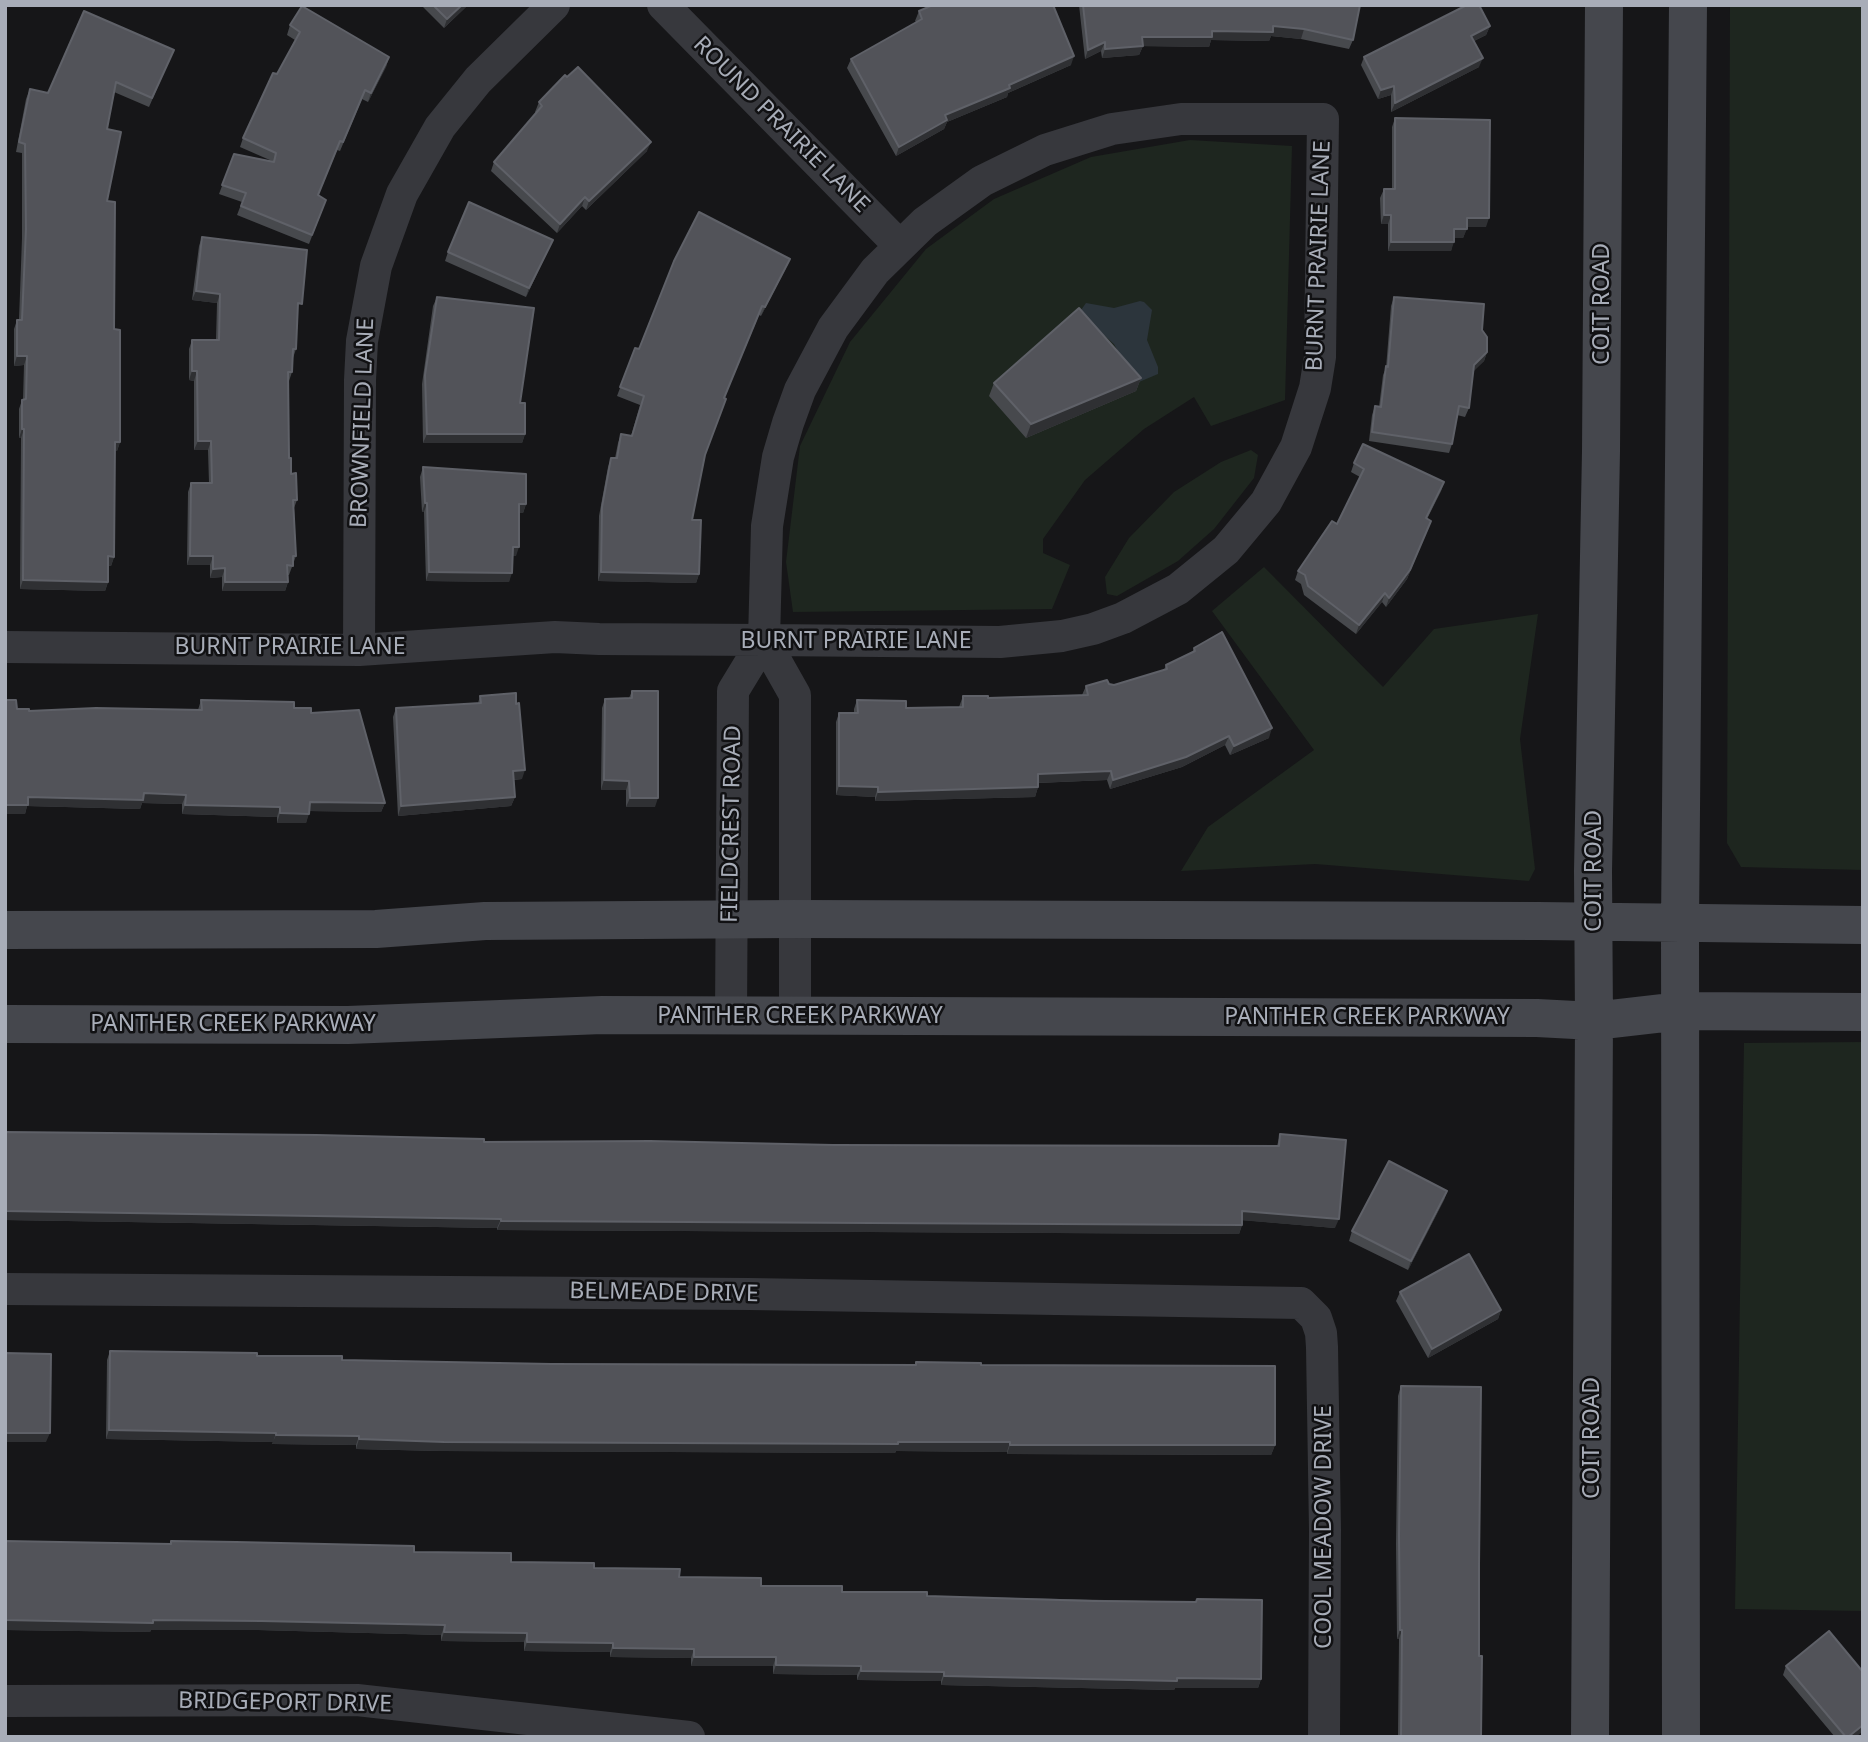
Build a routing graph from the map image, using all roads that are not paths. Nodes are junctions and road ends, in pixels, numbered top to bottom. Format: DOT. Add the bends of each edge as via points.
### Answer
graph roads {
  1 [pos="554,5"];
  2 [pos="663,5"];
  3 [pos="1605,5"];
  4 [pos="1688,5"];
  5 [pos="1323,118"];
  6 [pos="899,245"];
  7 [pos="764,640"];
  8 [pos="5,647"];
  9 [pos="359,650"];
  10 [pos="794,919"];
  11 [pos="730,920"];
  12 [pos="1593,922"];
  13 [pos="1680,924"];
  14 [pos="1863,925"];
  15 [pos="5,930"];
  16 [pos="1681,1011"];
  17 [pos="1863,1012"];
  18 [pos="731,1016"];
  19 [pos="794,1016"];
  20 [pos="1594,1021"];
  21 [pos="5,1024"];
  22 [pos="5,1289"];
  23 [pos="1316,1318"];
  24 [pos="5,1701"];
  25 [pos="689,1737"];
  26 [pos="1324,1737"];
  27 [pos="1590,1737"];
  28 [pos="1681,1737"];
  1 -- 9 [label="street, BROWNFIELD LANE" via="478,80 440,127 402,194 376,266 360,380"];
  2 -- 6 [label="street, ROUND PRAIRIE LANE"];
  3 -- 12 [label="main road, COIT ROAD"];
  4 -- 13 [label="main road"];
  5 -- 6 [label="street, FIELDCREST ROAD" via="1181,118 1078,139 982,181"];
  5 -- 7 [label="street, BURNT PRAIRIE LANE" via="1322,326 1315,388 1283,475 1226,550 1151,605 1093,629 1062,636 1000,642"];
  6 -- 7 [label="street, FIELDCREST ROAD" via="833,328 788,423 767,526"];
  7 -- 9 [label="street, BURNT PRAIRIE LANE" via="555,637"];
  7 -- 10 [label="street" via="795,695"];
  7 -- 11 [label="street, FIELDCREST ROAD" via="733,691"];
  8 -- 9 [label="street, BURNT PRAIRIE LANE"];
  10 -- 11 [label="main road"];
  10 -- 12 [label="main road"];
  10 -- 19 [label="street"];
  11 -- 15 [label="main road" via="485,922 376,929"];
  11 -- 18 [label="street, FIELDCREST ROAD"];
  12 -- 13 [label="main road"];
  12 -- 20 [label="main road, COIT ROAD"];
  13 -- 14 [label="main road"];
  13 -- 16 [label="main road"];
  16 -- 17 [label="main road, PANTHER CREEK PARKWAY"];
  16 -- 20 [label="main road, PANTHER CREEK PARKWAY"];
  16 -- 28 [label="main road"];
  18 -- 19 [label="main road, PANTHER CREEK PARKWAY"];
  18 -- 21 [label="main road, PANTHER CREEK PARKWAY" via="554,1016 322,1025"];
  19 -- 20 [label="main road, PANTHER CREEK PARKWAY"];
  20 -- 27 [label="main road, COIT ROAD"];
  22 -- 23 [label="street, BELMEADE DRIVE" via="1276,1302 1301,1303"];
  23 -- 26 [label="street, COOL MEADOW DRIVE" via="1322,1347"];
  24 -- 25 [label="street, BRIDGEPORT DRIVE" via="357,1700"];
}
